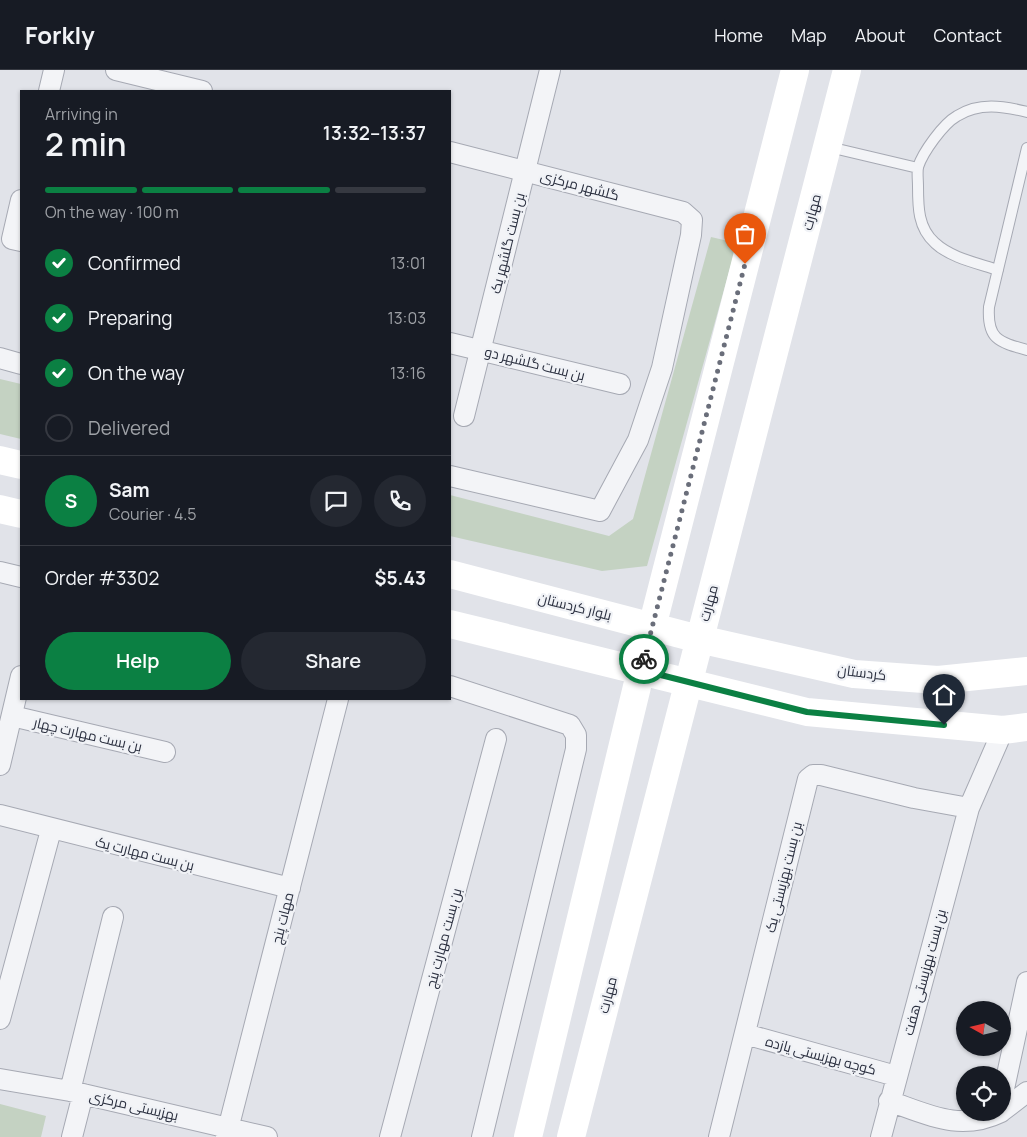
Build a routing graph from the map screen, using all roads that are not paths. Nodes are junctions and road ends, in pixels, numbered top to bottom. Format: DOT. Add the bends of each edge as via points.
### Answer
graph roads {
  1 [pos="54,70"];
  2 [pos="116,70"];
  3 [pos="550,70"];
  4 [pos="795,70"];
  5 [pos="847,70"];
  6 [pos="49,90"];
  7 [pos="198,90"];
  8 [pos="1027,112"];
  9 [pos="828,146"];
  10 [pos="1027,148"];
  11 [pos="451,152"];
  12 [pos="918,168"];
  13 [pos="525,170"];
  14 [pos="20,204"];
  15 [pos="20,241"];
  16 [pos="998,270"];
  17 [pos="451,343"];
  18 [pos="480,350"];
  19 [pos="1027,350"];
  20 [pos="0,358"];
  21 [pos="20,364"];
  22 [pos="620,384"];
  23 [pos="464,416"];
  24 [pos="0,460"];
  25 [pos="20,466"];
  26 [pos="451,476"];
  27 [pos="0,509"];
  28 [pos="20,514"];
  29 [pos="0,572"];
  30 [pos="451,574"];
  31 [pos="20,577"];
  32 [pos="451,624"];
  33 [pos="652,626"];
  34 [pos="699,639"];
  35 [pos="641,670"];
  36 [pos="1027,671"];
  37 [pos="20,680"];
  38 [pos="687,683"];
  39 [pos="451,686"];
  40 [pos="338,700"];
  41 [pos="12,716"];
  42 [pos="1015,729"];
  43 [pos="496,739"];
  44 [pos="165,752"];
  45 [pos="0,764"];
  46 [pos="969,808"];
  47 [pos="0,815"];
  48 [pos="51,830"];
  49 [pos="290,888"];
  50 [pos="113,917"];
  51 [pos="1027,982"];
  52 [pos="0,1019"];
  53 [pos="745,1034"];
  54 [pos="1010,1066"];
  55 [pos="896,1076"];
  56 [pos="0,1079"];
  57 [pos="77,1092"];
  58 [pos="1027,1092"];
  59 [pos="890,1101"];
  60 [pos="1011,1102"];
  61 [pos="977,1121"];
  62 [pos="227,1132"];
  63 [pos="72,1137"];
  64 [pos="267,1137"];
  65 [pos="390,1137"];
  66 [pos="482,1137"];
  67 [pos="528,1137"];
  68 [pos="571,1137"];
  69 [pos="719,1137"];
  70 [pos="880,1137"];
  1 -- 6 [label="street"];
  2 -- 7 [label="street"];
  3 -- 13 [label="street, بن بست گلشهر یک"];
  4 -- 33 [label="main road"];
  5 -- 9 [label="main road, مهارت"];
  8 -- 12 [label="lane" via="999,105 956,116 932,141"];
  9 -- 12 [label="lane"];
  9 -- 34 [label="main road, مهارت"];
  10 -- 16 [label="lane"];
  11 -- 13 [label="street, گلشهر مرکزی"];
  12 -- 16 [label="lane" via="918,208 924,229 934,242 948,252"];
  13 -- 18 [label="street, بن بست گلشهر یک"];
  13 -- 26 [label="street, گلشهر مرکزی" via="683,212 692,220 662,368 638,440 600,511"];
  14 -- 15 [label="street" via="12,238"];
  16 -- 19 [label="lane" via="989,307 989,328 1007,345"];
  17 -- 18 [label="street, بن بست گلشهر دو"];
  18 -- 22 [label="street, بن بست گلشهر دو"];
  18 -- 23 [label="street, بن بست گلشهر یک"];
  20 -- 21 [label="street"];
  24 -- 25 [label="main road"];
  27 -- 28 [label="main road"];
  29 -- 31 [label="street"];
  30 -- 33 [label="main road, بلوار کردستان"];
  32 -- 35 [label="main road"];
  33 -- 34 [label="main road, بلوار کردستان"];
  33 -- 35 [label="main road"];
  34 -- 36 [label="main road, کردستان" via="854,674 938,680"];
  34 -- 38 [label="main road, مهارت"];
  35 -- 38 [label="main road"];
  35 -- 67 [label="main road"];
  37 -- 41 [label="street"];
  38 -- 42 [label="main road" via="807,712"];
  38 -- 68 [label="main road, مهارت"];
  39 -- 66 [label="street" via="570,725 576,735 576,749"];
  40 -- 49 [label="street, مهات پنج"];
  41 -- 44 [label="street, بن بست مهارت چهار"];
  41 -- 45 [label="street"];
  42 -- 46 [label="street, بن بست بهزیستی هفت"];
  43 -- 65 [label="street, بن بست مهارت پنج"];
  46 -- 53 [label="street, بن بست بهزیستی یک" via="821,775 810,777 806,782"];
  46 -- 55 [label="street, بن بست بهزیستی هفت"];
  47 -- 48 [label="street, بن بست مهارت یک"];
  48 -- 49 [label="street, بن بست مهارت یک"];
  48 -- 52 [label="street"];
  49 -- 62 [label="street, مهات پنج"];
  50 -- 57 [label="street"];
  51 -- 54 [label="street"];
  53 -- 55 [label="street, کوچه بهزیستی یازده"];
  53 -- 69 [label="street, بن بست بهزیستی یک"];
  55 -- 59 [label="street, بن بست بهزیستی هفت"];
  56 -- 57 [label="street, بهزیستی مرکزی"];
  57 -- 62 [label="street, بهزیستی مرکزی"];
  57 -- 63 [label="street"];
  58 -- 60 [label="street"];
  59 -- 61 [label="street" via="945,1120"];
  59 -- 70 [label="street, بن بست بهزیستی هفت"];
  62 -- 64 [label="street, بهزیستی مرکزی"];
}
